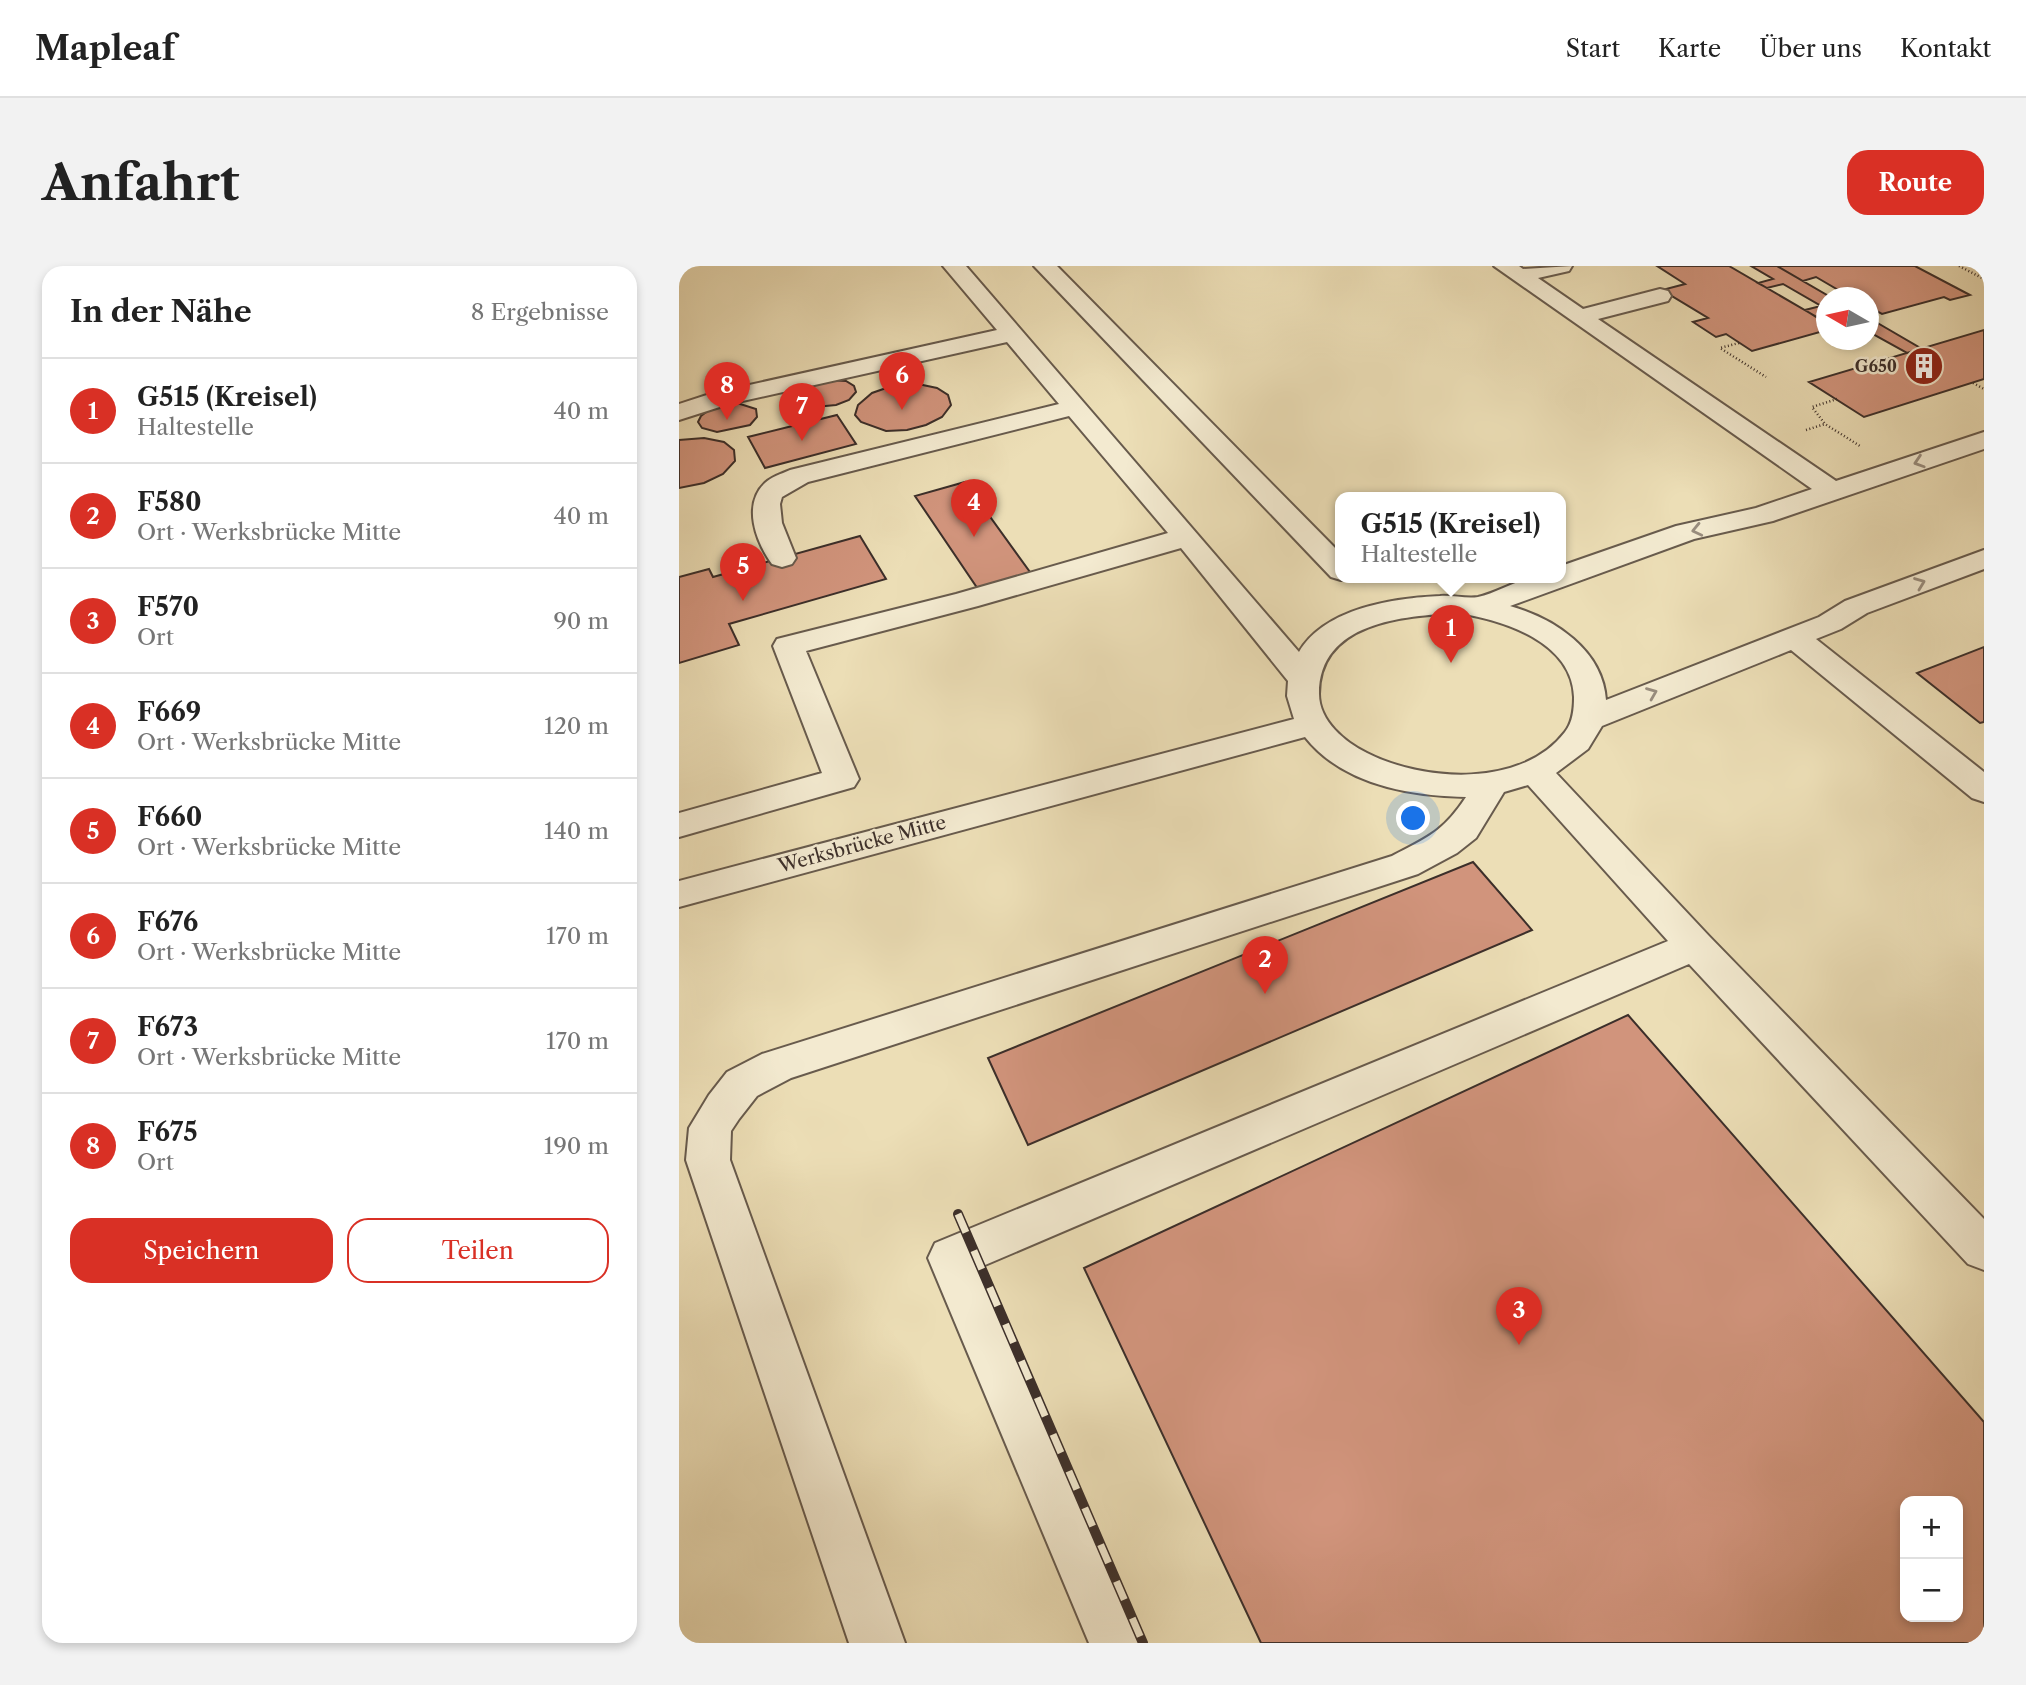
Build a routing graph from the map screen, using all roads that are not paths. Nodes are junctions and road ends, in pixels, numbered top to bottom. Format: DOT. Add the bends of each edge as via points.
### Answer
graph roads {
  1 [pos="954,266"];
  2 [pos="1045,266"];
  3 [pos="1561,266"];
  4 [pos="1513,271"];
  5 [pos="1660,296"];
  6 [pos="1580,317"];
  7 [pos="1012,334"];
  8 [pos="1075,407"];
  9 [pos="679,412"];
  10 [pos="1984,440"];
  11 [pos="1833,491"];
  12 [pos="1187,537"];
  13 [pos="782,558"];
  14 [pos="1984,559"];
  15 [pos="1335,565"];
  16 [pos="1566,575"];
  17 [pos="1353,583"];
  18 [pos="1544,583"];
  19 [pos="1479,607"];
  20 [pos="1380,612"];
  21 [pos="1794,637"];
  22 [pos="1303,678"];
  23 [pos="1589,719"];
  24 [pos="1313,725"];
  25 [pos="1535,771"];
  26 [pos="1492,783"];
  27 [pos="1984,790"];
  28 [pos="679,825"];
  29 [pos="679,894"];
  30 [pos="1695,946"];
  31 [pos="1984,1250"];
  32 [pos="877,1643"];
  33 [pos="1117,1643"];
  1 -- 7 [label="street"];
  2 -- 15 [label="street"];
  3 -- 4 [label="street"];
  4 -- 6 [label="street"];
  5 -- 6 [label="street"];
  6 -- 11 [label="street"];
  7 -- 8 [label="street"];
  7 -- 9 [label="street" via="722,398"];
  8 -- 12 [label="street"];
  8 -- 13 [label="street" via="799,476 774,489 765,501 765,514"];
  10 -- 11 [label="street, one-way"];
  11 -- 16 [label="street, one-way" via="1763,515 1686,532"];
  12 -- 22 [label="street"];
  12 -- 28 [label="street" via="788,646 842,779"];
  21 -- 14 [label="street, one-way" via="1856,607"];
  17 -- 20 [label="street"];
  18 -- 19 [label="street"];
  19 -- 20 [label="street" via="1417,605"];
  19 -- 23 [label="street" via="1535,625 1561,642 1588,680 1592,695"];
  20 -- 22 [label="street" via="1350,624 1324,642"];
  23 -- 21 [label="street, one-way"];
  21 -- 27 [label="street"];
  22 -- 24 [label="street" via="1302,698"];
  23 -- 25 [label="street" via="1577,740"];
  24 -- 26 [label="street" via="1339,752 1366,768 1409,782"];
  24 -- 29 [label="street, Werksbrücke Mitte"];
  25 -- 26 [label="street"];
  25 -- 30 [label="street"];
  26 -- 32 [label="street" via="1463,828 1444,844 1405,864 777,1066 742,1084 724,1107 710,1128 708,1160"];
  30 -- 31 [label="street"];
  30 -- 33 [label="street" via="951,1258"];
}
